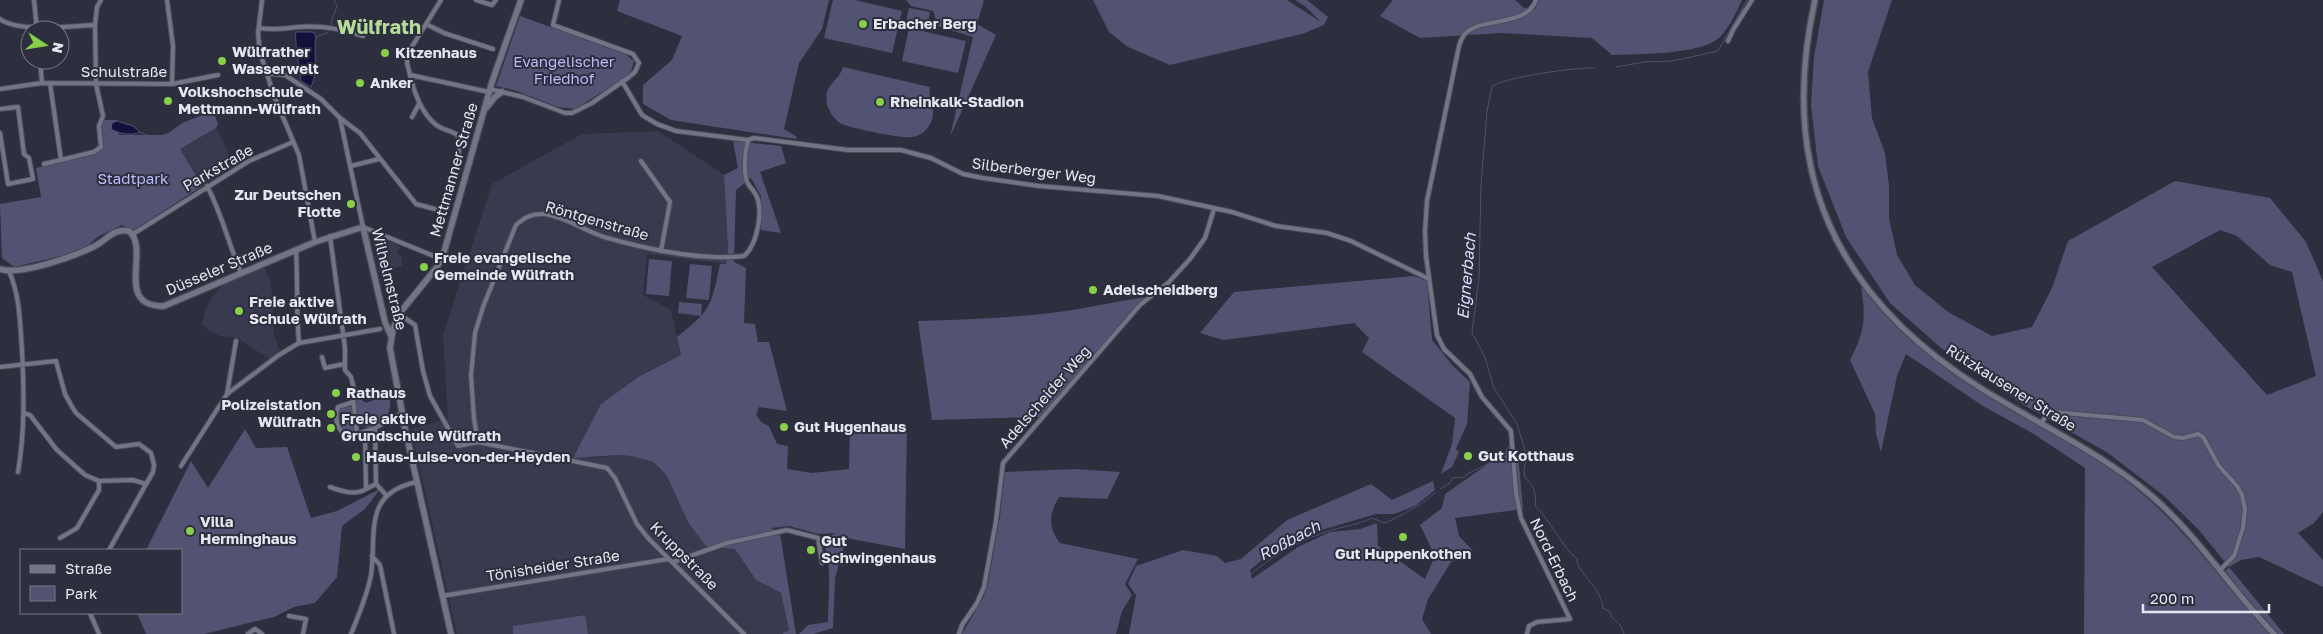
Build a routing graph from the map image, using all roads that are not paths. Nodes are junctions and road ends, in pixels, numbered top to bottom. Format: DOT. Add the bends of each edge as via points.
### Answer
graph roads {
  1 [pos="34,0"];
  2 [pos="101,0"];
  3 [pos="167,0"];
  4 [pos="262,0"];
  5 [pos="441,0"];
  6 [pos="476,0"];
  7 [pos="496,0"];
  8 [pos="521,0"];
  9 [pos="558,0"];
  10 [pos="1536,0"];
  11 [pos="1752,0"];
  12 [pos="1816,0"];
  13 [pos="0,19"];
  14 [pos="36,20"];
  15 [pos="426,24"];
  16 [pos="95,25"];
  17 [pos="70,26"];
  18 [pos="20,28"];
  19 [pos="259,28"];
  20 [pos="363,36"];
  21 [pos="1728,41"];
  22 [pos="493,49"];
  23 [pos="264,69"];
  24 [pos="41,70"];
  25 [pos="272,74"];
  26 [pos="218,75"];
  27 [pos="410,75"];
  28 [pos="268,80"];
  29 [pos="622,81"];
  30 [pos="42,83"];
  31 [pos="50,83"];
  32 [pos="96,84"];
  33 [pos="172,84"];
  34 [pos="0,89"];
  35 [pos="489,91"];
  36 [pos="502,92"];
  37 [pos="419,104"];
  38 [pos="0,109"];
  39 [pos="484,110"];
  40 [pos="412,117"];
  41 [pos="340,118"];
  42 [pos="0,133"];
  43 [pos="748,140"];
  44 [pos="293,142"];
  45 [pos="2,147"];
  46 [pos="379,159"];
  47 [pos="61,160"];
  48 [pos="640,161"];
  49 [pos="44,164"];
  50 [pos="351,166"];
  51 [pos="207,186"];
  52 [pos="1214,209"];
  53 [pos="363,227"];
  54 [pos="375,231"];
  55 [pos="132,234"];
  56 [pos="330,236"];
  57 [pos="366,237"];
  58 [pos="315,242"];
  59 [pos="296,250"];
  60 [pos="661,250"];
  61 [pos="441,260"];
  62 [pos="0,269"];
  63 [pos="8,271"];
  64 [pos="241,273"];
  65 [pos="1429,279"];
  66 [pos="383,315"];
  67 [pos="397,316"];
  68 [pos="380,329"];
  69 [pos="391,336"];
  70 [pos="343,337"];
  71 [pos="236,341"];
  72 [pos="299,343"];
  73 [pos="322,357"];
  74 [pos="344,364"];
  75 [pos="23,366"];
  76 [pos="0,367"];
  77 [pos="227,394"];
  78 [pos="353,402"];
  79 [pos="24,413"];
  80 [pos="402,413"];
  81 [pos="2041,424"];
  82 [pos="375,428"];
  83 [pos="365,432"];
  84 [pos="357,434"];
  85 [pos="478,442"];
  86 [pos="181,466"];
  87 [pos="18,472"];
  88 [pos="99,482"];
  89 [pos="417,482"];
  90 [pos="146,484"];
  91 [pos="376,484"];
  92 [pos="330,487"];
  93 [pos="366,489"];
  94 [pos="387,496"];
  95 [pos="60,538"];
  96 [pos="110,549"];
  97 [pos="372,556"];
  98 [pos="668,559"];
  99 [pos="673,562"];
  100 [pos="822,563"];
  101 [pos="2220,570"];
  102 [pos="442,596"];
  103 [pos="90,614"];
  104 [pos="288,616"];
  105 [pos="99,634"];
  106 [pos="248,634"];
  107 [pos="262,634"];
  108 [pos="303,634"];
  109 [pos="351,634"];
  110 [pos="394,634"];
  111 [pos="451,634"];
  112 [pos="744,634"];
  113 [pos="959,634"];
  114 [pos="1527,634"];
  115 [pos="2274,634"];
  1 -- 14 [label="street"];
  2 -- 16 [label="street"];
  3 -- 33 [label="street" via="173,46"];
  4 -- 19 [label="street"];
  5 -- 15 [label="street"];
  6 -- 7 [label="street" via="492,5"];
  8 -- 35 [label="main road, Mettmanner Straße"];
  9 -- 29 [label="street" via="553,25 638,58 638,67"];
  10 -- 65 [label="street" via="1532,9 1519,16 1464,34 1459,46 1427,200 1425,231"];
  11 -- 21 [label="street"];
  12 -- 81 [label="street, Rützkausener Straße" via="1804,74 1804,132 1815,184 1832,231 1848,262 1867,290 1907,332 1957,373"];
  13 -- 18 [label="street"];
  15 -- 22 [label="street"];
  15 -- 27 [label="street" via="408,53"];
  16 -- 17 [label="street"];
  16 -- 32 [label="street"];
  19 -- 20 [label="street" via="324,28"];
  19 -- 23 [label="street" via="258,46"];
  23 -- 25 [label="street"];
  23 -- 28 [label="street"];
  24 -- 30 [label="street"];
  25 -- 28 [label="street"];
  25 -- 41 [label="street" via="285,75 321,99"];
  26 -- 33 [label="street, Schulstraße"];
  27 -- 35 [label="street"];
  27 -- 37 [label="street"];
  28 -- 44 [label="street"];
  29 -- 36 [label="street" via="572,113"];
  29 -- 43 [label="street, Silberberger Weg" via="642,115 657,124 676,131"];
  30 -- 31 [label="street, Schulstraße"];
  30 -- 34 [label="street, Schulstraße"];
  31 -- 32 [label="street, Schulstraße"];
  31 -- 47 [label="street"];
  32 -- 33 [label="street, Schulstraße"];
  32 -- 47 [label="street" via="103,116 99,126 101,147 94,152"];
  35 -- 36 [label="street"];
  35 -- 39 [label="main road, Mettmanner Straße"];
  36 -- 39 [label="main road"];
  37 -- 40 [label="street"];
  37 -- 46 [label="street" via="434,123 460,137 461,144 442,211 416,204"];
  38 -- 45 [label="street" via="18,107 24,154 29,158 33,179 8,184"];
  39 -- 61 [label="main road, Mettmanner Straße"];
  41 -- 46 [label="street" via="372,146"];
  41 -- 50 [label="street, Wilhelmstraße"];
  42 -- 45 [label="street"];
  43 -- 52 [label="street, Silberberger Weg" via="762,138 848,150 901,150 931,158 963,174 983,178 1158,196"];
  43 -- 60 [label="street, Röntgenstraße" via="746,181 759,201 755,239 750,250 744,256 735,257"];
  44 -- 51 [label="street, Parkstraße" via="249,161"];
  44 -- 58 [label="street" via="299,155"];
  46 -- 50 [label="street"];
  47 -- 49 [label="street"];
  48 -- 60 [label="street, Röntgenstraße" via="670,202"];
  50 -- 53 [label="street, Wilhelmstraße"];
  51 -- 55 [label="street, Parkstraße"];
  51 -- 64 [label="street" via="218,206 229,246"];
  52 -- 65 [label="street, Silberberger Weg" via="1276,226 1327,233 1351,241"];
  52 -- 113 [label="street, Adelscheider Weg" via="1205,238 1190,259 1169,282 1140,305 1003,463 984,587"];
  53 -- 54 [label="street"];
  53 -- 56 [label="main road, Düsseler Straße"];
  53 -- 57 [label="main road, Wilhelmstraße"];
  54 -- 57 [label="street"];
  54 -- 61 [label="street"];
  55 -- 63 [label="main road" via="122,229 96,246 15,272"];
  55 -- 64 [label="main road, Düsseler Straße" via="137,290 150,305 171,304"];
  56 -- 58 [label="main road, Düsseler Straße"];
  56 -- 70 [label="street"];
  57 -- 66 [label="main road, Wilhelmstraße"];
  58 -- 59 [label="main road, Düsseler Straße"];
  59 -- 64 [label="main road, Düsseler Straße"];
  59 -- 72 [label="street"];
  60 -- 85 [label="street, Röntgenstraße" via="604,237 548,214 526,217 516,225 475,333 471,375"];
  61 -- 67 [label="main road, Mettmanner Straße"];
  62 -- 63 [label="main road"];
  63 -- 75 [label="street" via="18,305"];
  65 -- 114 [label="street, Nord-Erbach" via="1440,341 1448,355 1470,374 1482,397 1511,431 1520,518 1570,618 1537,622 1530,626"];
  66 -- 67 [label="main road"];
  66 -- 69 [label="main road, Wilhelmstraße"];
  67 -- 69 [label="main road, Mettmanner Straße"];
  67 -- 85 [label="street" via="415,325 430,396 458,446"];
  68 -- 70 [label="street"];
  69 -- 80 [label="main road, Wilhelmstraße" via="391,355"];
  70 -- 72 [label="street"];
  70 -- 74 [label="street"];
  71 -- 77 [label="street"];
  72 -- 77 [label="street"];
  73 -- 74 [label="street" via="325,368"];
  74 -- 78 [label="street" via="354,389"];
  75 -- 76 [label="street"];
  75 -- 79 [label="street"];
  75 -- 90 [label="street" via="58,362 65,394 76,413 116,446 139,444 152,453 154,465"];
  77 -- 86 [label="street"];
  78 -- 84 [label="street"];
  78 -- 84 [label="street" via="338,407 336,417 342,432"];
  79 -- 87 [label="street"];
  79 -- 88 [label="street" via="30,415 57,450 85,475"];
  80 -- 82 [label="street"];
  80 -- 89 [label="main road, Wilhelmstraße"];
  81 -- 101 [label="street, Rützkausener Straße" via="2138,484 2190,533"];
  81 -- 101 [label="street" via="2047,414 2053,412 2143,420 2174,437 2198,434 2203,437 2219,466 2237,486 2245,509 2234,556"];
  82 -- 83 [label="street"];
  82 -- 91 [label="street"];
  83 -- 84 [label="street"];
  83 -- 93 [label="street"];
  85 -- 98 [label="street, Kruppstraße" via="607,468 637,524"];
  88 -- 90 [label="street" via="133,480"];
  88 -- 95 [label="street" via="99,490 77,528"];
  89 -- 94 [label="street" via="395,489"];
  89 -- 102 [label="main road, Wilhelmstraße"];
  90 -- 96 [label="street"];
  91 -- 93 [label="street"];
  91 -- 94 [label="street"];
  92 -- 93 [label="street" via="343,492"];
  94 -- 97 [label="street" via="379,505 374,519"];
  97 -- 109 [label="street" via="367,593"];
  97 -- 110 [label="street" via="380,565"];
  98 -- 99 [label="street, Kruppstraße"];
  98 -- 102 [label="street, Tönisheider Straße"];
  99 -- 100 [label="street" via="727,543 787,530 818,538"];
  99 -- 112 [label="street, Kruppstraße"];
  101 -- 115 [label="street, Rützkausener Straße"];
  102 -- 111 [label="main road, Wilhelmstraße"];
  103 -- 105 [label="street"];
  104 -- 108 [label="street" via="306,619"];
  106 -- 107 [label="street" via="255,630"];
}
